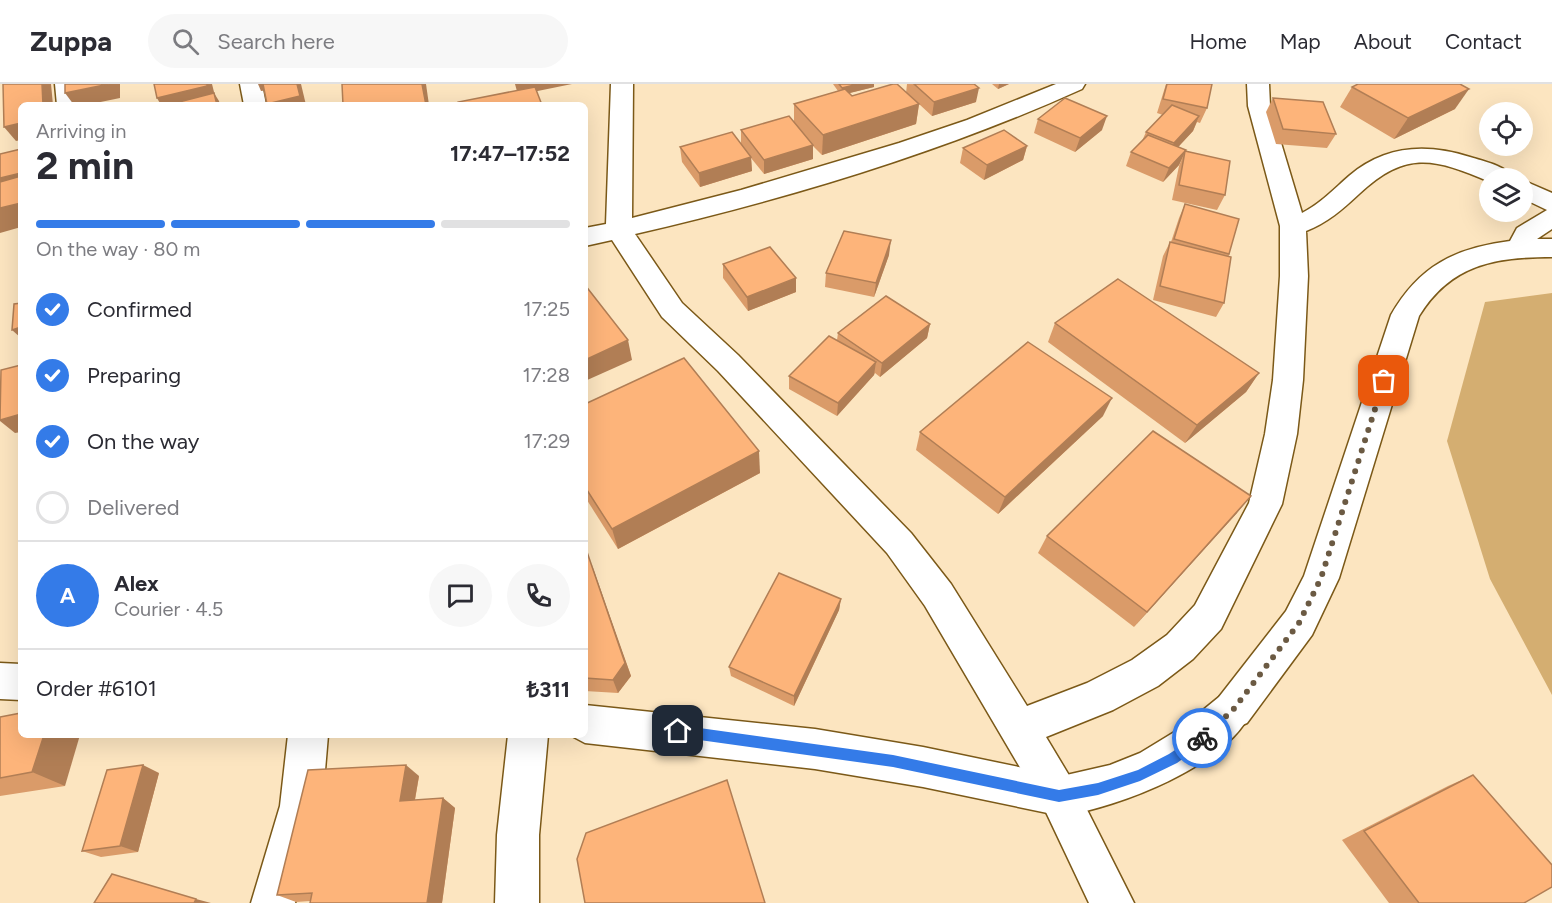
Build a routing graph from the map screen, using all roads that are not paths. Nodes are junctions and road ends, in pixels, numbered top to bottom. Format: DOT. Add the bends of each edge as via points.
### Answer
graph roads {
  1 [pos="66,84"];
  2 [pos="250,84"];
  3 [pos="622,84"];
  4 [pos="1074,84"];
  5 [pos="1258,84"];
  6 [pos="68,102"];
  7 [pos="254,102"];
  8 [pos="1479,169"];
  9 [pos="1533,194"];
  10 [pos="1552,203"];
  11 [pos="1552,217"];
  12 [pos="1293,226"];
  13 [pos="619,230"];
  14 [pos="588,236"];
  15 [pos="1538,248"];
  16 [pos="0,681"];
  17 [pos="18,682"];
  18 [pos="588,724"];
  19 [pos="1018,729"];
  20 [pos="308,738"];
  21 [pos="528,738"];
  22 [pos="1059,796"];
  23 [pos="273,903"];
  24 [pos="518,903"];
  25 [pos="1112,903"];
  1 -- 6 [label="street"];
  2 -- 7 [label="street"];
  3 -- 13 [label="street"];
  4 -- 13 [label="street" via="923,144"];
  5 -- 12 [label="street" via="1259,106"];
  8 -- 12 [label="street" via="1451,158 1412,154 1380,165 1336,204"];
  9 -- 10 [label="street"];
  11 -- 15 [label="street" via="1523,240"];
  12 -- 19 [label="street" via="1288,380 1281,434 1265,504 1208,616 1180,647 1145,673 1099,697"];
  13 -- 14 [label="street"];
  13 -- 19 [label="street" via="672,310 728,363 899,543 938,595"];
  15 -- 22 [label="street" via="1481,253 1460,261 1427,283 1413,300 1321,578 1299,623 1233,710 1207,735 1140,775 1098,789"];
  16 -- 17 [label="street"];
  18 -- 22 [label="street" via="702,733 871,758"];
  19 -- 22 [label="street"];
  20 -- 23 [label="street" via="301,806"];
  21 -- 24 [label="street" via="518,835"];
  22 -- 25 [label="street"];
}
